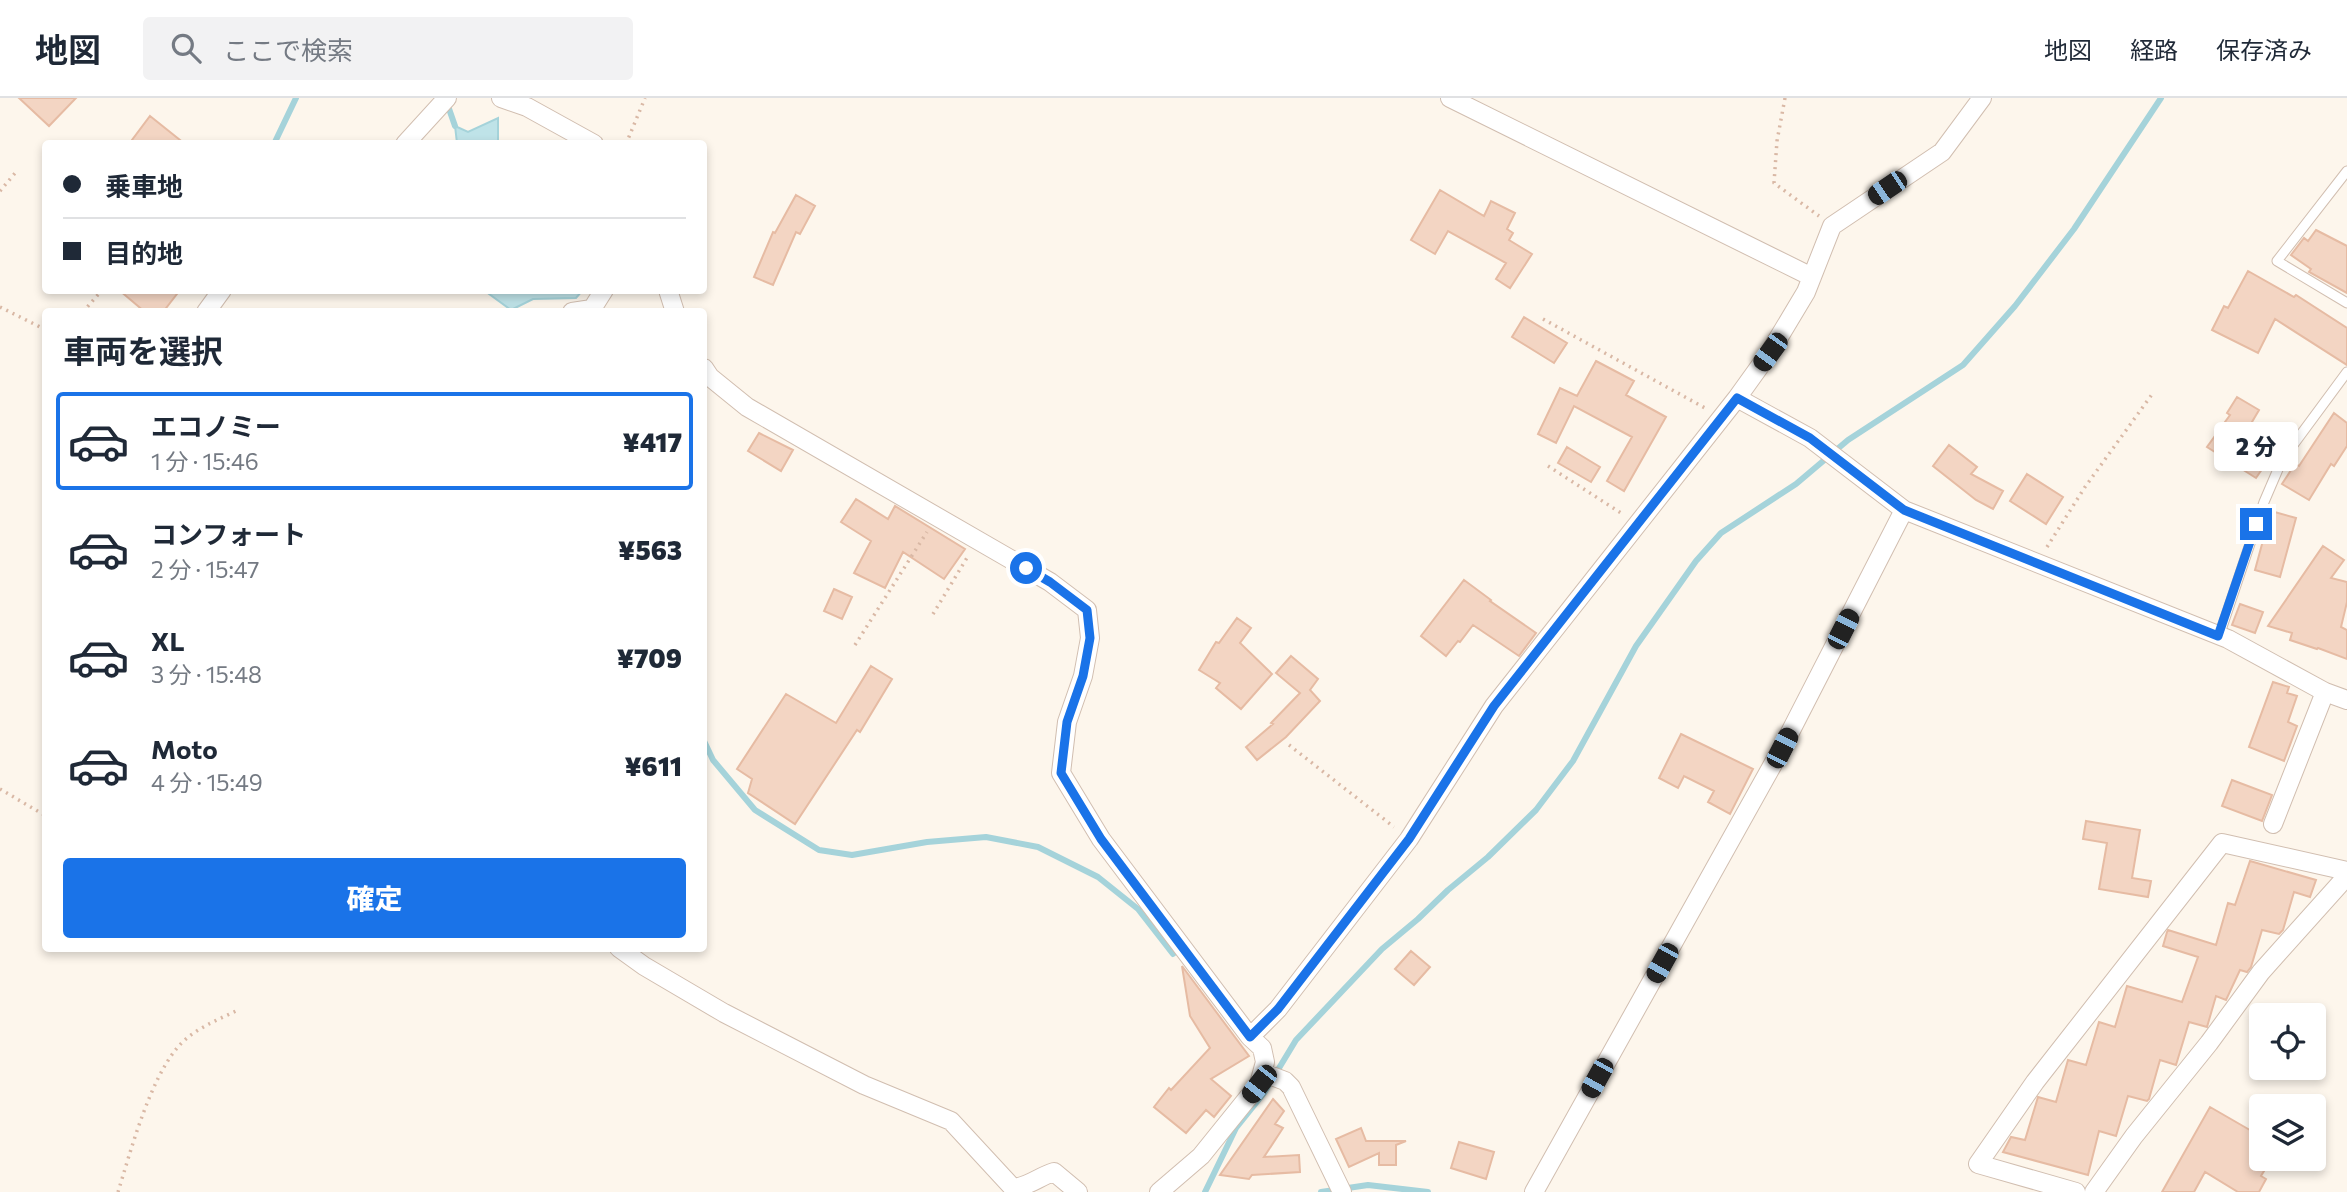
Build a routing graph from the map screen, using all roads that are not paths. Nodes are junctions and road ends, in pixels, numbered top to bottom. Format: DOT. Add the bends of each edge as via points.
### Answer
graph roads {
  1 [pos="447,98"];
  2 [pos="501,98"];
  3 [pos="1450,98"];
  4 [pos="1982,98"];
  5 [pos="409,140"];
  6 [pos="587,140"];
  7 [pos="2347,171"];
  8 [pos="1812,277"];
  9 [pos="2347,303"];
  10 [pos="707,372"];
  11 [pos="2347,372"];
  12 [pos="1737,398"];
  13 [pos="1904,510"];
  14 [pos="2218,636"];
  15 [pos="2325,692"];
  16 [pos="2347,700"];
  17 [pos="2273,824"];
  18 [pos="2347,873"];
  19 [pos="625,952"];
  20 [pos="1250,1037"];
  21 [pos="1273,1076"];
  22 [pos="1338,1185"];
  23 [pos="1078,1192"];
  24 [pos="1159,1192"];
  25 [pos="1534,1192"];
  26 [pos="2076,1192"];
  27 [pos="2094,1192"];
  1 -- 5 [label="street"];
  2 -- 6 [label="street"];
  3 -- 8 [label="street"];
  4 -- 8 [label="street" via="1942,152 1832,226"];
  7 -- 9 [label="lane" via="2277,261"];
  8 -- 12 [label="street" via="1770,352"];
  10 -- 20 [label="street" via="747,408 1050,582 1087,610 1090,638 1067,722 1061,773 1101,839"];
  11 -- 14 [label="lane" via="2282,460"];
  12 -- 13 [label="street" via="1810,438"];
  12 -- 20 [label="street" via="1494,706 1409,839 1278,1009"];
  13 -- 14 [label="street"];
  13 -- 25 [label="street" via="1782,748"];
  14 -- 15 [label="street"];
  15 -- 16 [label="street"];
  15 -- 17 [label="street"];
  18 -- 26 [label="street" via="2222,844 2035,1082 1978,1164"];
  18 -- 27 [label="street" via="2262,972"];
  19 -- 23 [label="street" via="747,1025 864,1085 951,1121 1013,1188 1054,1172"];
  20 -- 21 [label="street" via="1262,1048"];
  21 -- 22 [label="street" via="1291,1087"];
  21 -- 24 [label="street" via="1259,1084 1201,1156"];
}
